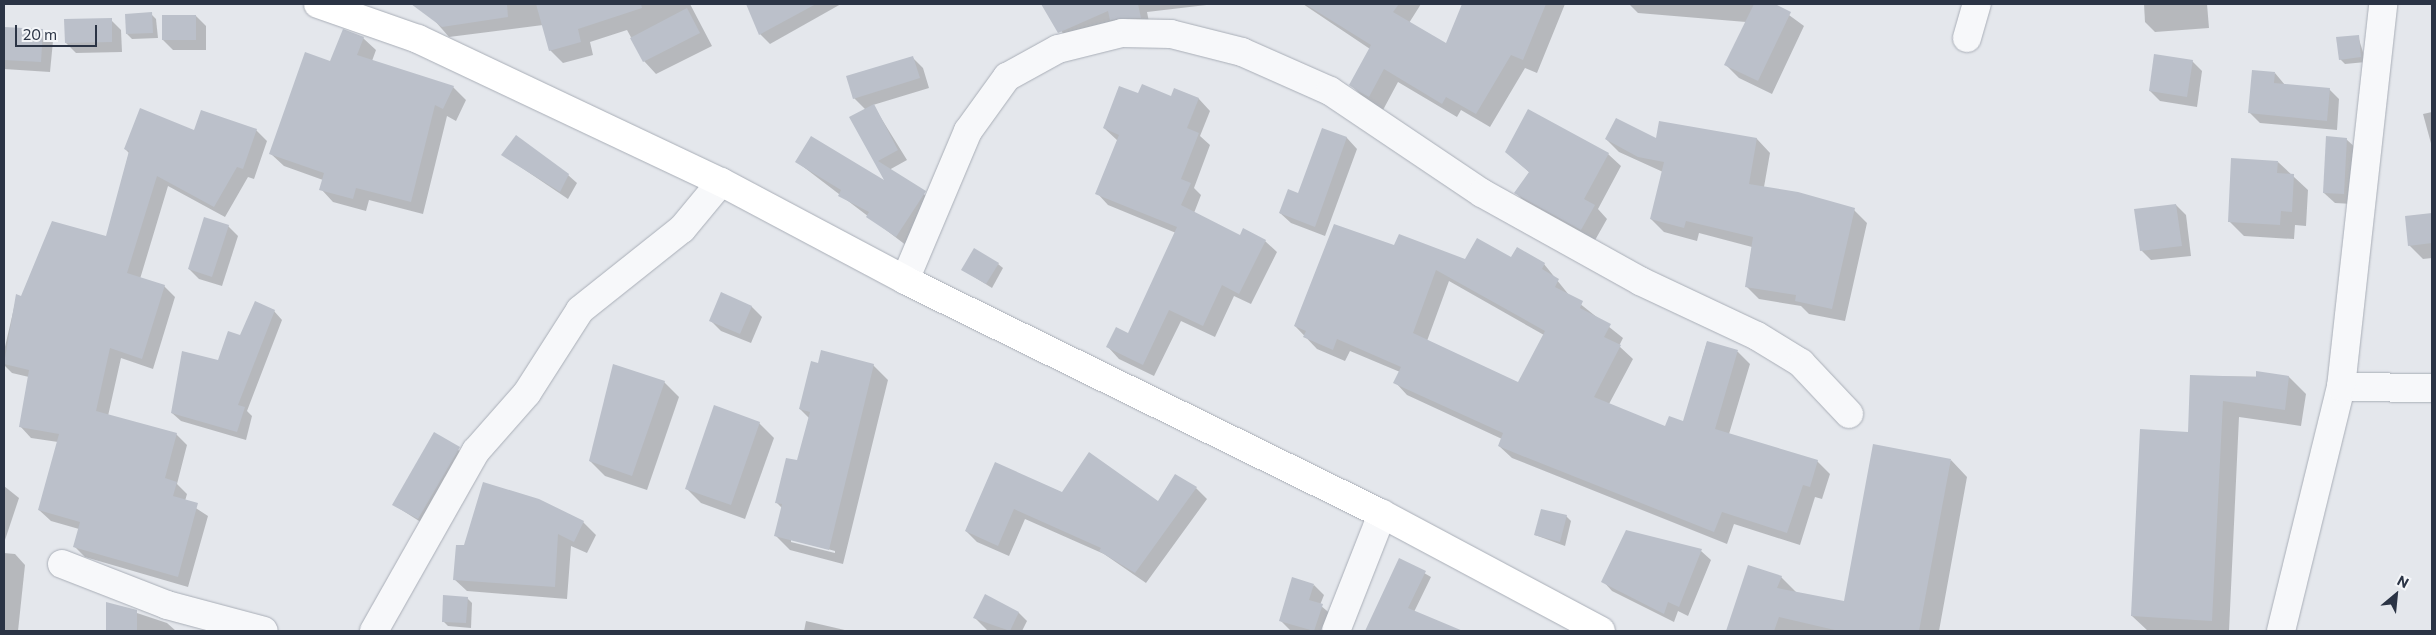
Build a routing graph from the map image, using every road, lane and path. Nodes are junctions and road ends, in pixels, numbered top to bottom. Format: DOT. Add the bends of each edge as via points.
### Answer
graph roads {
  1 [pos="318,4"];
  2 [pos="1977,4"];
  3 [pos="2383,4"];
  4 [pos="1967,38"];
  5 [pos="721,182"];
  6 [pos="905,280"];
  7 [pos="2341,387"];
  8 [pos="2432,388"];
  9 [pos="1849,414"];
  10 [pos="1382,514"];
  11 [pos="62,564"];
  12 [pos="264,631"];
  13 [pos="374,631"];
  14 [pos="1336,631"];
  15 [pos="1601,631"];
  16 [pos="2281,631"];
  1 -- 5 [label="main road" via="418,39"];
  2 -- 4 [label="street"];
  3 -- 7 [label="street"];
  5 -- 6 [label="main road"];
  5 -- 13 [label="street" via="682,229 640,266 601,288 580,310 527,393 476,451"];
  6 -- 9 [label="street" via="968,131 1007,77 1058,49 1122,33 1171,34 1242,52 1330,90 1482,193 1640,282 1757,336 1801,363"];
  6 -- 10 [label="main road"];
  7 -- 8 [label="street"];
  7 -- 16 [label="street"];
  10 -- 14 [label="street"];
  10 -- 15 [label="main road"];
  11 -- 12 [label="street" via="167,605"];
}
